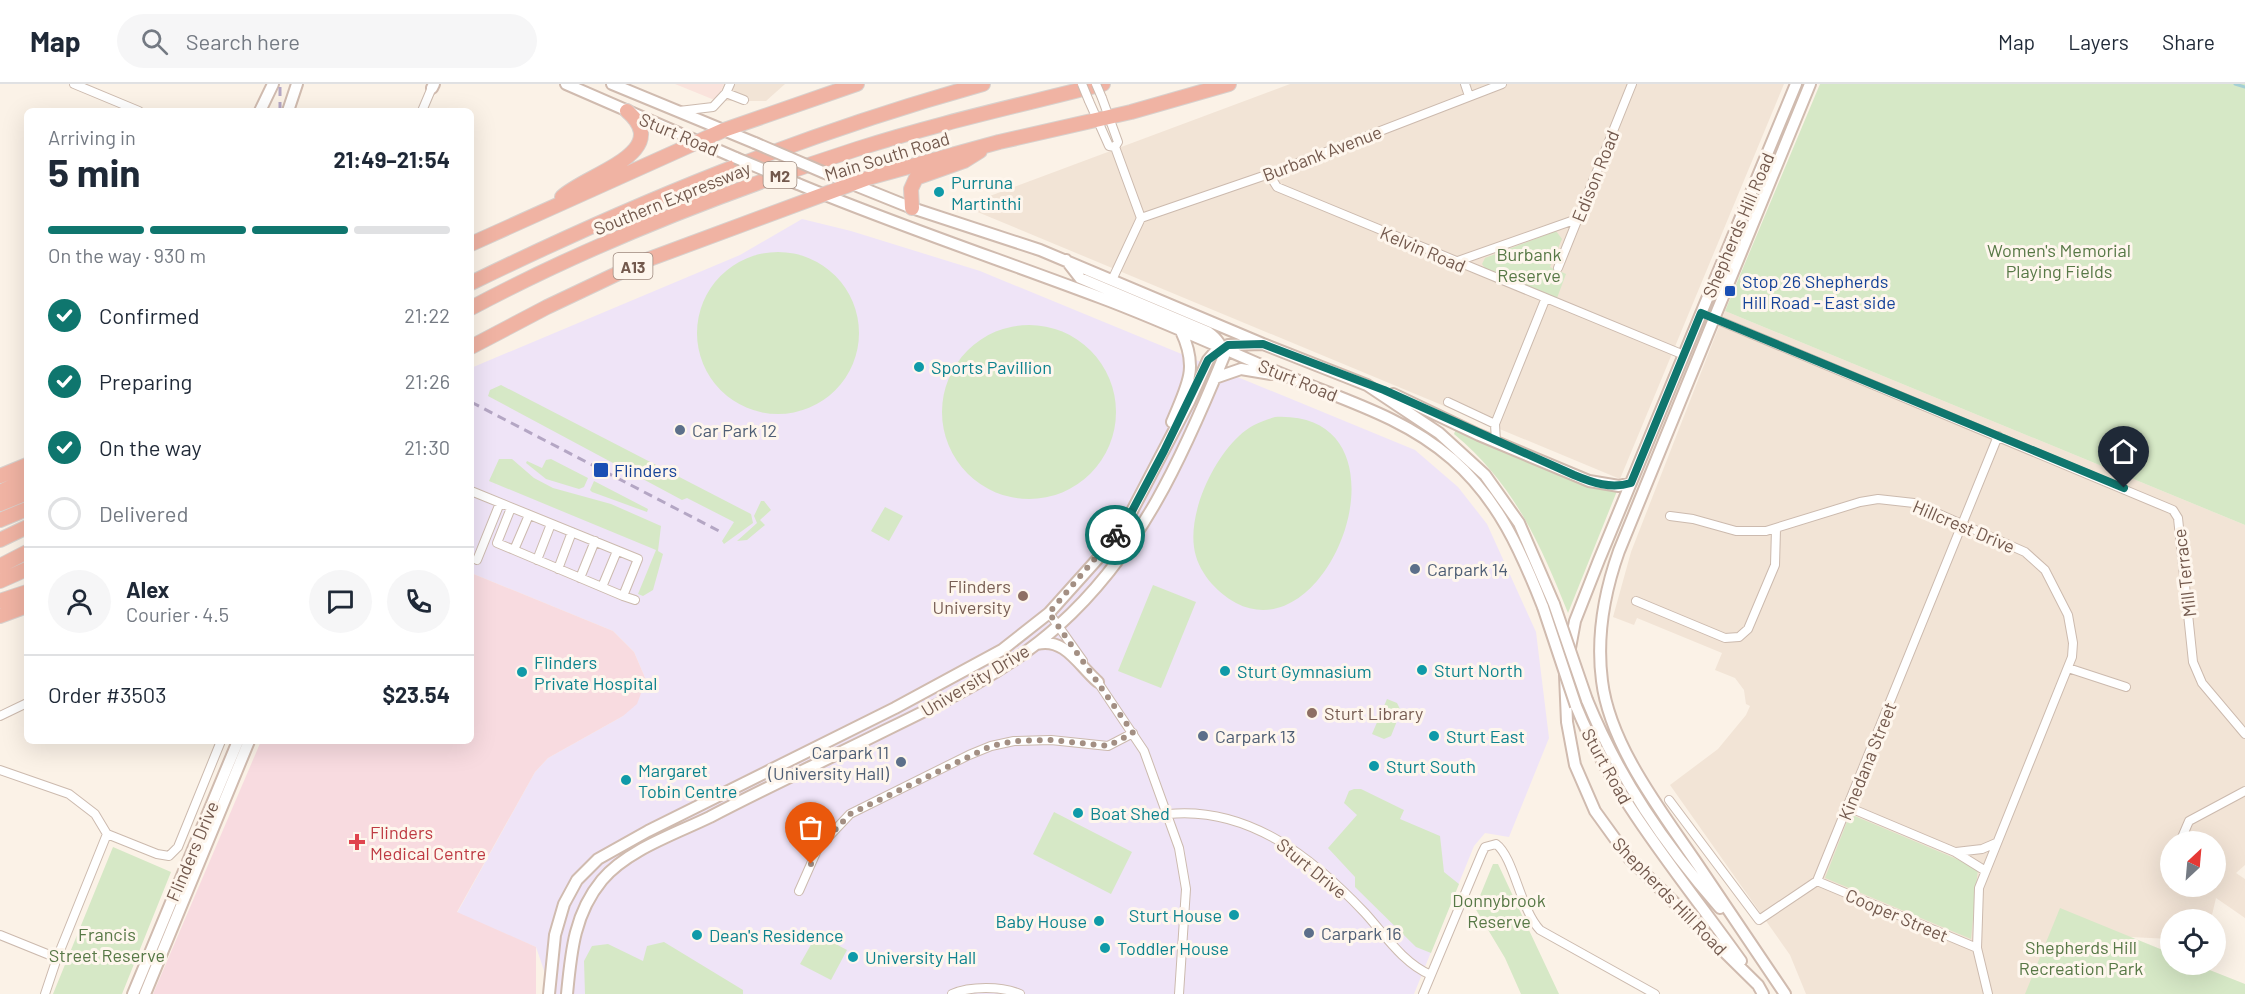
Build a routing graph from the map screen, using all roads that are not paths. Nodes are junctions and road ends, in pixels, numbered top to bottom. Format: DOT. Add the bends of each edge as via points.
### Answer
graph roads {
  1 [pos="74,84"];
  2 [pos="273,84"];
  3 [pos="297,84"];
  4 [pos="566,84"];
  5 [pos="612,84"];
  6 [pos="730,84"];
  7 [pos="857,84"];
  8 [pos="983,84"];
  9 [pos="1082,84"];
  10 [pos="1096,84"];
  11 [pos="1229,84"];
  12 [pos="1465,84"];
  13 [pos="1502,84"];
  14 [pos="1632,84"];
  15 [pos="1796,84"];
  16 [pos="1810,84"];
  17 [pos="433,85"];
  18 [pos="1102,91"];
  19 [pos="726,93"];
  20 [pos="1469,96"];
  21 [pos="744,100"];
  22 [pos="132,108"];
  23 [pos="261,108"];
  24 [pos="289,108"];
  25 [pos="423,108"];
  26 [pos="627,111"];
  27 [pos="676,111"];
  28 [pos="1103,118"];
  29 [pos="724,130"];
  30 [pos="698,142"];
  31 [pos="989,145"];
  32 [pos="1114,147"];
  33 [pos="1269,174"];
  34 [pos="851,184"];
  35 [pos="823,194"];
  36 [pos="552,206"];
  37 [pos="912,208"];
  38 [pos="1141,218"];
  39 [pos="1577,219"];
  40 [pos="474,242"];
  41 [pos="1066,260"];
  42 [pos="1455,262"];
  43 [pos="1558,268"];
  44 [pos="1112,280"];
  45 [pos="474,282"];
  46 [pos="1545,300"];
  47 [pos="474,307"];
  48 [pos="1701,313"];
  49 [pos="1713,318"];
  50 [pos="1181,331"];
  51 [pos="1263,344"];
  52 [pos="474,345"];
  53 [pos="1222,348"];
  54 [pos="1684,355"];
  55 [pos="1287,376"];
  56 [pos="1215,378"];
  57 [pos="1367,385"];
  58 [pos="1448,402"];
  59 [pos="1495,424"];
  60 [pos="1998,436"];
  61 [pos="1496,442"];
  62 [pos="1164,451"];
  63 [pos="24,466"];
  64 [pos="0,476"];
  65 [pos="24,481"];
  66 [pos="1631,483"];
  67 [pos="0,492"];
  68 [pos="474,492"];
  69 [pos="24,494"];
  70 [pos="500,503"];
  71 [pos="0,504"];
  72 [pos="511,508"];
  73 [pos="24,510"];
  74 [pos="529,515"];
  75 [pos="1670,516"];
  76 [pos="0,520"];
  77 [pos="1963,523"];
  78 [pos="551,524"];
  79 [pos="24,528"];
  80 [pos="1776,529"];
  81 [pos="573,532"];
  82 [pos="0,540"];
  83 [pos="595,542"];
  84 [pos="514,550"];
  85 [pos="617,551"];
  86 [pos="24,554"];
  87 [pos="477,560"];
  88 [pos="537,560"];
  89 [pos="0,566"];
  90 [pos="558,569"];
  91 [pos="24,570"];
  92 [pos="580,578"];
  93 [pos="0,580"];
  94 [pos="602,587"];
  95 [pos="24,593"];
  96 [pos="623,596"];
  97 [pos="635,600"];
  98 [pos="0,601"];
  99 [pos="1636,602"];
  100 [pos="24,607"];
  101 [pos="1049,613"];
  102 [pos="0,616"];
  103 [pos="1058,626"];
  104 [pos="1033,645"];
  105 [pos="2068,669"];
  106 [pos="1098,682"];
  107 [pos="2126,687"];
  108 [pos="24,705"];
  109 [pos="0,716"];
  110 [pos="1133,733"];
  111 [pos="2245,734"];
  112 [pos="220,744"];
  113 [pos="237,744"];
  114 [pos="248,744"];
  115 [pos="0,770"];
  116 [pos="2245,791"];
  117 [pos="1670,800"];
  118 [pos="1848,807"];
  119 [pos="1168,814"];
  120 [pos="2185,831"];
  121 [pos="206,832"];
  122 [pos="107,834"];
  123 [pos="1996,843"];
  124 [pos="1955,852"];
  125 [pos="1984,870"];
  126 [pos="1817,881"];
  127 [pos="799,891"];
  128 [pos="0,935"];
  129 [pos="1753,945"];
  130 [pos="1977,948"];
  131 [pos="57,958"];
  132 [pos="1431,975"];
  133 [pos="1761,990"];
  134 [pos="45,994"];
  135 [pos="133,994"];
  136 [pos="145,994"];
  137 [pos="549,994"];
  138 [pos="567,994"];
  139 [pos="952,994"];
  140 [pos="1020,994"];
  141 [pos="1179,994"];
  142 [pos="1423,994"];
  143 [pos="1655,994"];
  144 [pos="1785,994"];
  145 [pos="1988,994"];
  1 -- 22 [label="street"];
  2 -- 23 [label="main road"];
  3 -- 24 [label="main road"];
  4 -- 26 [label="main road, Sturt Road"];
  5 -- 27 [label="main road, Sturt Road"];
  6 -- 19 [label="street"];
  7 -- 29 [label="highway"];
  8 -- 45 [label="highway, Southern Expressway / M2" via="858,121 726,168 604,219"];
  9 -- 28 [label="street, bridge"];
  10 -- 18 [label="street, bridge"];
  11 -- 28 [label="highway, Main South Road / A13"];
  12 -- 20 [label="street"];
  13 -- 20 [label="street, Burbank Avenue"];
  14 -- 39 [label="street, Edison Road"];
  15 -- 48 [label="main road, Shepherds Hill Road"];
  16 -- 49 [label="main road, Shepherds Hill Road"];
  17 -- 25 [label="street"];
  18 -- 28 [label="street"];
  18 -- 47 [label="highway, Southern Expressway / M2" via="859,148 756,183 570,260"];
  19 -- 21 [label="street"];
  19 -- 27 [label="street" via="713,107"];
  20 -- 33 [label="street, Burbank Avenue"];
  26 -- 30 [label="main road, Sturt Road"];
  26 -- 36 [label="highway" via="638,122 640,131 635,152 574,186"];
  27 -- 29 [label="main road, Sturt Road"];
  28 -- 31 [label="highway, Main South Road / A13"];
  28 -- 32 [label="street" via="1109,146"];
  28 -- 32 [label="street" via="1118,142"];
  29 -- 30 [label="highway"];
  29 -- 34 [label="main road, Sturt Road, bridge"];
  30 -- 35 [label="main road, Sturt Road, bridge"];
  30 -- 36 [label="highway"];
  31 -- 34 [label="highway, Main South Road / A13"];
  31 -- 37 [label="highway" via="964,161 916,178 911,189"];
  32 -- 38 [label="street"];
  33 -- 38 [label="street, Burbank Avenue"];
  33 -- 42 [label="street, Kelvin Road" via="1277,188"];
  34 -- 35 [label="highway, Main South Road / A13"];
  34 -- 37 [label="main road, Sturt Road"];
  35 -- 50 [label="main road, Sturt Road"];
  35 -- 52 [label="highway, Main South Road / A13" via="644,261"];
  36 -- 40 [label="highway"];
  37 -- 41 [label="main road, Sturt Road"];
  38 -- 44 [label="street"];
  39 -- 42 [label="street"];
  39 -- 43 [label="street, Edison Road"];
  41 -- 44 [label="main road, Sturt Road"];
  41 -- 53 [label="main road" via="1080,278 1209,332"];
  42 -- 46 [label="street, Kelvin Road"];
  44 -- 51 [label="main road, Sturt Road"];
  46 -- 54 [label="street, Kelvin Road"];
  46 -- 59 [label="street"];
  48 -- 49 [label="street, Mill Terrace"];
  48 -- 54 [label="main road, Shepherds Hill Road"];
  49 -- 60 [label="street, Mill Terrace"];
  49 -- 129 [label="main road, Shepherds Hill Road" via="1609,580 1601,626 1602,681 1622,744 1665,817"];
  50 -- 53 [label="main road, Sturt Road"];
  50 -- 62 [label="main road" via="1191,354 1191,377"];
  51 -- 53 [label="main road"];
  51 -- 57 [label="main road, Sturt Road"];
  53 -- 55 [label="main road, Sturt Road"];
  53 -- 56 [label="main road, University Drive" via="1224,356"];
  53 -- 62 [label="main road, University Drive" via="1208,360"];
  54 -- 66 [label="main road, Shepherds Hill Road"];
  55 -- 56 [label="main road" via="1241,369"];
  55 -- 133 [label="main road, Sturt Road, bridge" via="1402,424 1477,483 1503,519 1526,563 1576,706 1604,768"];
  56 -- 103 [label="main road, University Drive" via="1148,519 1115,566"];
  57 -- 61 [label="main road"];
  57 -- 129 [label="main road, Sturt Road, bridge" via="1440,433 1485,475 1519,523 1554,604 1604,742 1632,791 1702,887"];
  58 -- 59 [label="street"];
  59 -- 61 [label="street"];
  60 -- 77 [label="street, Kinedana Street"];
  60 -- 111 [label="street, Mill Terrace" via="2173,510 2178,519 2193,662 2202,683"];
  61 -- 66 [label="main road" via="1589,481 1619,486"];
  62 -- 101 [label="main road, University Drive" via="1131,513 1102,554"];
  63 -- 64 [label="highway"];
  65 -- 67 [label="highway"];
  66 -- 133 [label="main road, Shepherds Hill Road" via="1575,621 1564,699 1575,765 1595,811 1629,858"];
  68 -- 70 [label="street"];
  69 -- 71 [label="highway"];
  70 -- 72 [label="street"];
  70 -- 87 [label="street"];
  72 -- 74 [label="street"];
  72 -- 84 [label="street" via="496,543"];
  73 -- 76 [label="highway"];
  74 -- 78 [label="street"];
  74 -- 84 [label="street"];
  75 -- 80 [label="street, Hillcrest Drive" via="1736,531"];
  77 -- 80 [label="street, Hillcrest Drive" via="1914,503 1878,499 1860,501"];
  77 -- 105 [label="street, Hillcrest Drive" via="2025,552 2044,570 2071,626 2073,643"];
  77 -- 118 [label="street, Kinedana Street"];
  78 -- 81 [label="street"];
  78 -- 88 [label="street"];
  79 -- 82 [label="highway"];
  80 -- 99 [label="street" via="1775,565 1748,629 1739,637 1725,638"];
  81 -- 83 [label="street"];
  81 -- 90 [label="street"];
  83 -- 85 [label="street"];
  83 -- 92 [label="street"];
  84 -- 88 [label="street"];
  85 -- 94 [label="street"];
  85 -- 96 [label="street" via="638,559"];
  86 -- 89 [label="highway"];
  88 -- 90 [label="street"];
  90 -- 92 [label="street"];
  91 -- 93 [label="highway"];
  92 -- 94 [label="street"];
  94 -- 96 [label="street"];
  95 -- 98 [label="highway"];
  96 -- 97 [label="street"];
  100 -- 102 [label="highway"];
  101 -- 103 [label="street"];
  101 -- 137 [label="main road, University Drive" via="1002,650 598,859 577,880 564,904 555,935"];
  103 -- 104 [label="main road, University Drive"];
  103 -- 106 [label="street"];
  104 -- 106 [label="main road" via="1050,641 1063,647"];
  104 -- 138 [label="main road, University Drive" via="955,696 663,840 615,868 592,894 577,923"];
  105 -- 107 [label="street"];
  105 -- 123 [label="street, Hillcrest Drive"];
  106 -- 110 [label="street"];
  108 -- 109 [label="street"];
  110 -- 119 [label="street"];
  110 -- 127 [label="street" via="1108,746 1014,741 969,755 850,814 818,848"];
  112 -- 122 [label="street" via="173,853 161,855"];
  113 -- 121 [label="main road, Flinders Drive"];
  114 -- 121 [label="main road, Flinders Drive"];
  115 -- 122 [label="street" via="69,794 95,814"];
  116 -- 120 [label="street" via="2189,822"];
  117 -- 126 [label="street" via="1759,920"];
  118 -- 124 [label="street"];
  118 -- 126 [label="street, Kinedana Street"];
  119 -- 132 [label="street, Sturt Drive" via="1215,814 1281,840 1356,904 1416,969"];
  119 -- 141 [label="street" via="1186,888"];
  121 -- 135 [label="main road, Flinders Drive"];
  121 -- 136 [label="main road, Flinders Drive"];
  122 -- 131 [label="street"];
  123 -- 124 [label="street"];
  123 -- 125 [label="street, Hillcrest Drive"];
  124 -- 125 [label="street"];
  125 -- 130 [label="street, Hillcrest Drive" via="1979,888"];
  126 -- 130 [label="street, Cooper Street"];
  128 -- 131 [label="street"];
  129 -- 144 [label="main road, Shepherds Hill Road"];
  130 -- 145 [label="street, Hillcrest Drive"];
  131 -- 134 [label="street"];
  132 -- 142 [label="street"];
  132 -- 143 [label="street" via="1485,847 1496,844 1504,854 1530,919 1540,930"];
  139 -- 140 [label="street" via="987,988"];
}
